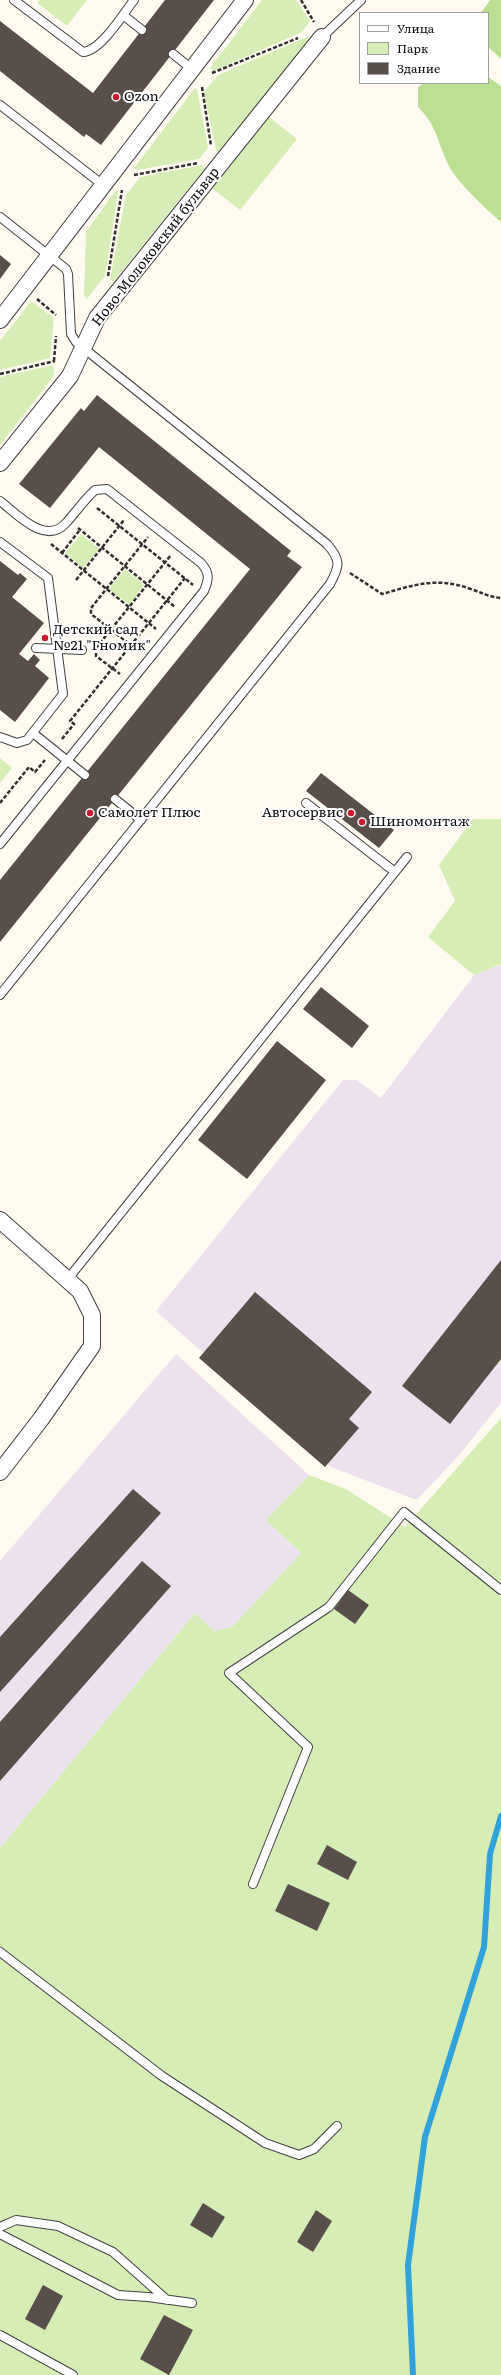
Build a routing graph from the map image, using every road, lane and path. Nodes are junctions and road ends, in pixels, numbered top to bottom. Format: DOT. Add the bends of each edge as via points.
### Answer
graph roads {
  1 [pos="14,0"];
  2 [pos="134,0"];
  3 [pos="245,0"];
  4 [pos="301,0"];
  5 [pos="361,0"];
  6 [pos="123,14"];
  7 [pos="310,27"];
  8 [pos="142,30"];
  9 [pos="304,35"];
  10 [pos="322,37"];
  11 [pos="173,54"];
  12 [pos="192,69"];
  13 [pos="210,77"];
  14 [pos="204,84"];
  15 [pos="0,105"];
  16 [pos="211,149"];
  17 [pos="201,162"];
  18 [pos="132,177"];
  19 [pos="126,185"];
  20 [pos="103,186"];
  21 [pos="0,217"];
  22 [pos="49,255"];
  23 [pos="107,282"];
  24 [pos="24,289"];
  25 [pos="58,318"];
  26 [pos="0,320"];
  27 [pos="56,332"];
  28 [pos="83,347"];
  29 [pos="54,361"];
  30 [pos="0,374"];
  31 [pos="71,374"];
  32 [pos="0,463"];
  33 [pos="86,499"];
  34 [pos="0,501"];
  35 [pos="133,509"];
  36 [pos="68,521"];
  37 [pos="120,526"];
  38 [pos="156,527"];
  39 [pos="42,531"];
  40 [pos="0,542"];
  41 [pos="142,544"];
  42 [pos="179,545"];
  43 [pos="102,548"];
  44 [pos="165,562"];
  45 [pos="124,566"];
  46 [pos="84,570"];
  47 [pos="338,570"];
  48 [pos="185,578"];
  49 [pos="76,580"];
  50 [pos="147,584"];
  51 [pos="106,589"];
  52 [pos="202,592"];
  53 [pos="501,598"];
  54 [pos="167,600"];
  55 [pos="129,607"];
  56 [pos="185,615"];
  57 [pos="149,623"];
  58 [pos="111,629"];
  59 [pos="166,637"];
  60 [pos="131,645"];
  61 [pos="36,648"];
  62 [pos="57,648"];
  63 [pos="82,650"];
  64 [pos="149,660"];
  65 [pos="112,668"];
  66 [pos="130,682"];
  67 [pos="33,733"];
  68 [pos="0,737"];
  69 [pos="54,750"];
  70 [pos="67,760"];
  71 [pos="85,775"];
  72 [pos="115,799"];
  73 [pos="0,803"];
  74 [pos="306,803"];
  75 [pos="141,820"];
  76 [pos="0,844"];
  77 [pos="408,856"];
  78 [pos="395,872"];
  79 [pos="0,995"];
  80 [pos="0,1220"];
  81 [pos="67,1280"];
  82 [pos="0,1472"];
  83 [pos="501,1590"];
  84 [pos="253,1884"];
  85 [pos="0,1952"];
  86 [pos="337,2126"];
  87 [pos="0,2227"];
  88 [pos="0,2234"];
  89 [pos="167,2300"];
  90 [pos="192,2303"];
  91 [pos="0,2335"];
  92 [pos="73,2375"];
  1 -- 6 [label="lane" via="83,52 91,52 99,45"];
  2 -- 6 [label="lane"];
  3 -- 12 [label="street"];
  4 -- 7 [label="path" via="314,21"];
  5 -- 10 [label="lane"];
  6 -- 8 [label="lane"];
  9 -- 13 [label="path"];
  10 -- 28 [label="street, Ново-Молоковский бульвар" via="96,318"];
  11 -- 12 [label="lane"];
  12 -- 20 [label="street"];
  14 -- 16 [label="path" via="201,88"];
  15 -- 20 [label="lane"];
  17 -- 18 [label="path" via="135,174"];
  19 -- 23 [label="path" via="122,189"];
  20 -- 22 [label="street"];
  21 -- 22 [label="lane"];
  22 -- 24 [label="street"];
  22 -- 28 [label="lane" via="68,274 71,334"];
  24 -- 25 [label="path"];
  24 -- 26 [label="street"];
  27 -- 29 [label="path"];
  28 -- 31 [label="street, Ново-Молоковский бульвар"];
  28 -- 47 [label="lane" via="327,544 337,555"];
  29 -- 30 [label="path"];
  29 -- 31 [label="path"];
  31 -- 32 [label="street, Ново-Молоковский бульвар"];
  33 -- 35 [label="lane" via="95,490 107,489"];
  33 -- 36 [label="lane"];
  33 -- 37 [label="path"];
  34 -- 39 [label="lane" via="32,527"];
  35 -- 37 [label="path"];
  35 -- 38 [label="lane"];
  36 -- 39 [label="lane" via="56,531"];
  36 -- 43 [label="path"];
  37 -- 41 [label="path"];
  37 -- 43 [label="path"];
  38 -- 41 [label="path"];
  38 -- 42 [label="lane"];
  39 -- 46 [label="path" via="47,541"];
  40 -- 62 [label="lane" via="48,578"];
  41 -- 44 [label="path"];
  41 -- 45 [label="path"];
  42 -- 44 [label="path"];
  42 -- 52 [label="lane" via="208,570 209,580"];
  43 -- 45 [label="path"];
  43 -- 46 [label="path"];
  44 -- 48 [label="path"];
  44 -- 50 [label="path"];
  45 -- 50 [label="path"];
  45 -- 51 [label="path"];
  46 -- 49 [label="path"];
  46 -- 51 [label="path"];
  47 -- 53 [label="path" via="352,574 382,594 427,581 468,588 489,597"];
  47 -- 75 [label="lane" via="330,584"];
  48 -- 52 [label="path"];
  48 -- 54 [label="path"];
  50 -- 54 [label="path"];
  50 -- 55 [label="path"];
  51 -- 55 [label="path"];
  51 -- 58 [label="path" via="91,608 91,614"];
  52 -- 56 [label="lane"];
  54 -- 56 [label="path"];
  54 -- 57 [label="path"];
  55 -- 57 [label="path"];
  55 -- 58 [label="path"];
  56 -- 59 [label="lane"];
  57 -- 59 [label="path"];
  57 -- 60 [label="path"];
  58 -- 60 [label="path"];
  58 -- 65 [label="path" via="96,649 96,656"];
  59 -- 64 [label="lane"];
  60 -- 64 [label="path"];
  60 -- 65 [label="path"];
  61 -- 62 [label="lane"];
  62 -- 63 [label="lane"];
  62 -- 67 [label="lane" via="63,694"];
  64 -- 66 [label="lane"];
  65 -- 66 [label="path"];
  65 -- 69 [label="path" via="70,720 74,724"];
  66 -- 70 [label="lane"];
  67 -- 68 [label="lane" via="27,740 17,743"];
  67 -- 69 [label="lane"];
  69 -- 70 [label="lane"];
  69 -- 73 [label="path" via="35,772 29,767"];
  70 -- 71 [label="lane"];
  70 -- 76 [label="lane"];
  72 -- 75 [label="lane"];
  74 -- 78 [label="lane"];
  75 -- 79 [label="lane"];
  77 -- 78 [label="lane"];
  78 -- 81 [label="lane"];
  80 -- 81 [label="street"];
  81 -- 82 [label="street" via="80,1291 92,1315 92,1346"];
  83 -- 84 [label="lane" via="404,1512 329,1608 229,1673 308,1747"];
  85 -- 86 [label="lane" via="162,2076 265,2143 299,2155 314,2149"];
  87 -- 89 [label="lane" via="16,2220 58,2226 113,2252"];
  88 -- 89 [label="lane" via="118,2295"];
  89 -- 90 [label="lane"];
  91 -- 92 [label="lane"];
}
